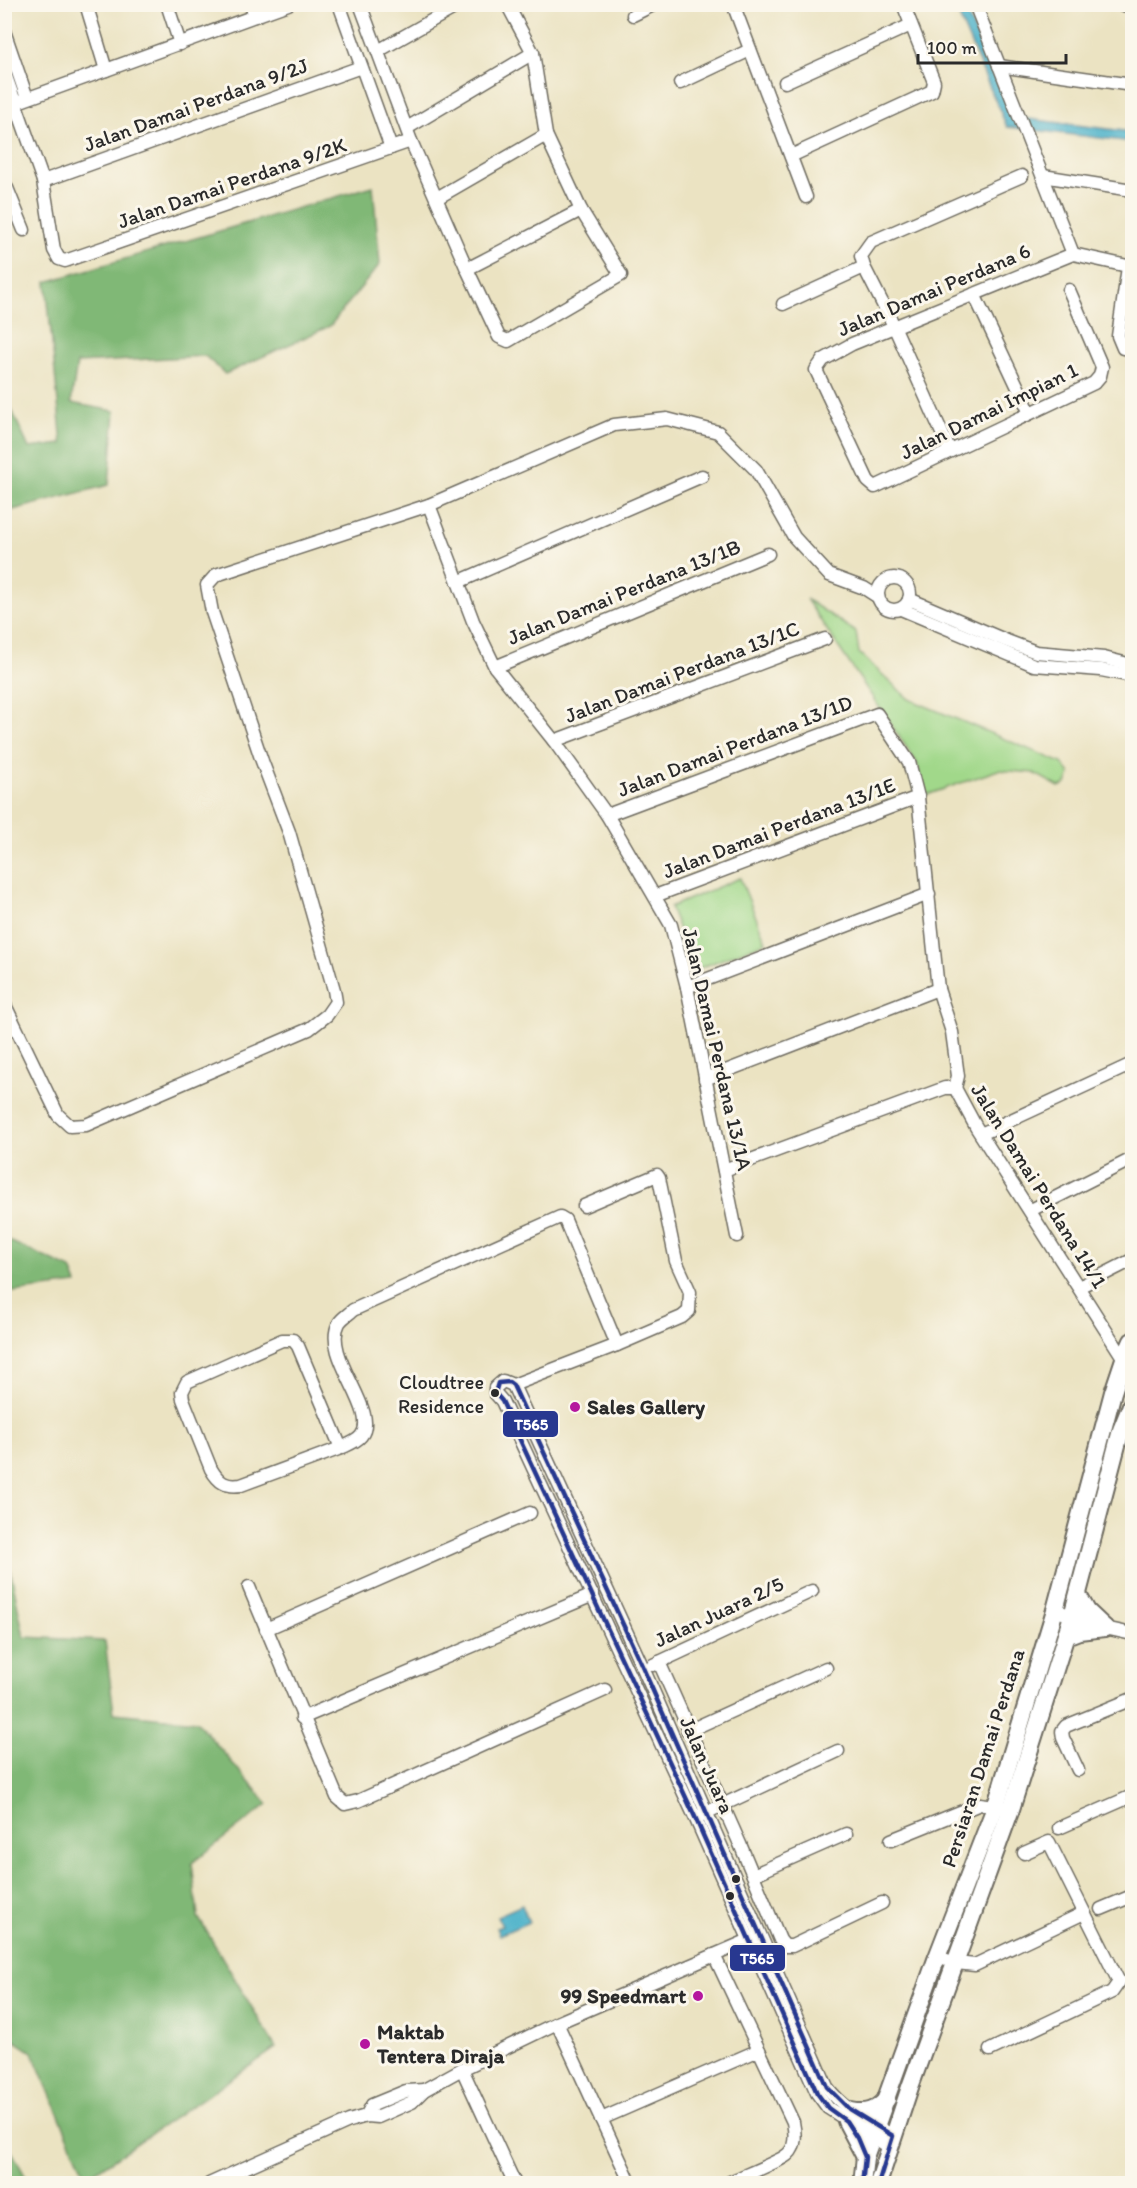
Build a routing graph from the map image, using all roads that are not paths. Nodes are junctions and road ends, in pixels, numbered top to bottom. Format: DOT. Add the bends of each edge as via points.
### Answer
graph roads {
  1 [pos="86,4"];
  2 [pos="167,4"];
  3 [pos="288,4"];
  4 [pos="339,4"];
  5 [pos="360,4"];
  6 [pos="461,4"];
  7 [pos="507,4"];
  8 [pos="655,4"];
  9 [pos="733,4"];
  10 [pos="903,4"];
  11 [pos="975,4"];
  12 [pos="1118,4"];
  13 [pos="1132,7"];
  14 [pos="253,10"];
  15 [pos="633,15"];
  16 [pos="911,25"];
  17 [pos="4,31"];
  18 [pos="180,44"];
  19 [pos="750,50"];
  20 [pos="378,51"];
  21 [pos="533,53"];
  22 [pos="999,66"];
  23 [pos="361,67"];
  24 [pos="106,70"];
  25 [pos="4,71"];
  26 [pos="785,82"];
  27 [pos="680,83"];
  28 [pos="1132,85"];
  29 [pos="21,100"];
  30 [pos="407,128"];
  31 [pos="546,135"];
  32 [pos="411,141"];
  33 [pos="391,148"];
  34 [pos="791,156"];
  35 [pos="1022,176"];
  36 [pos="1043,176"];
  37 [pos="43,181"];
  38 [pos="5,186"];
  39 [pos="1132,190"];
  40 [pos="807,197"];
  41 [pos="437,198"];
  42 [pos="581,210"];
  43 [pos="24,230"];
  44 [pos="1073,254"];
  45 [pos="863,262"];
  46 [pos="1130,267"];
  47 [pos="467,269"];
  48 [pos="1069,290"];
  49 [pos="974,294"];
  50 [pos="783,304"];
  51 [pos="894,326"];
  52 [pos="1132,349"];
  53 [pos="1030,413"];
  54 [pos="950,452"];
  55 [pos="702,476"];
  56 [pos="875,487"];
  57 [pos="429,505"];
  58 [pos="768,554"];
  59 [pos="458,582"];
  60 [pos="882,584"];
  61 [pos="864,588"];
  62 [pos="878,597"];
  63 [pos="905,604"];
  64 [pos="825,639"];
  65 [pos="1132,665"];
  66 [pos="495,667"];
  67 [pos="1132,676"];
  68 [pos="554,741"];
  69 [pos="918,797"];
  70 [pos="607,815"];
  71 [pos="929,894"];
  72 [pos="655,896"];
  73 [pos="687,987"];
  74 [pos="938,989"];
  75 [pos="4,1003"];
  76 [pos="1132,1064"];
  77 [pos="705,1079"];
  78 [pos="954,1088"];
  79 [pos="981,1134"];
  80 [pos="1132,1159"];
  81 [pos="724,1170"];
  82 [pos="584,1206"];
  83 [pos="1031,1210"];
  84 [pos="737,1236"];
  85 [pos="1132,1260"];
  86 [pos="1079,1287"];
  87 [pos="1132,1341"];
  88 [pos="617,1345"];
  89 [pos="1128,1361"];
  90 [pos="513,1385"];
  91 [pos="1132,1403"];
  92 [pos="341,1448"];
  93 [pos="530,1513"];
  94 [pos="249,1587"];
  95 [pos="812,1591"];
  96 [pos="593,1595"];
  97 [pos="1078,1595"];
  98 [pos="1055,1610"];
  99 [pos="1072,1616"];
  100 [pos="1104,1628"];
  101 [pos="266,1629"];
  102 [pos="1132,1634"];
  103 [pos="1066,1636"];
  104 [pos="659,1662"];
  105 [pos="643,1668"];
  106 [pos="826,1668"];
  107 [pos="605,1690"];
  108 [pos="1132,1699"];
  109 [pos="302,1718"];
  110 [pos="688,1731"];
  111 [pos="838,1751"];
  112 [pos="1078,1770"];
  113 [pos="1132,1796"];
  114 [pos="723,1805"];
  115 [pos="1004,1807"];
  116 [pos="700,1815"];
  117 [pos="1059,1828"];
  118 [pos="846,1834"];
  119 [pos="891,1840"];
  120 [pos="1024,1853"];
  121 [pos="753,1875"];
  122 [pos="1132,1896"];
  123 [pos="882,1903"];
  124 [pos="1101,1909"];
  125 [pos="1084,1913"];
  126 [pos="754,1937"];
  127 [pos="714,1955"];
  128 [pos="938,1957"];
  129 [pos="956,1963"];
  130 [pos="557,2023"];
  131 [pos="759,2049"];
  132 [pos="990,2050"];
  133 [pos="462,2069"];
  134 [pos="888,2098"];
  135 [pos="849,2116"];
  136 [pos="601,2119"];
  137 [pos="875,2132"];
  138 [pos="891,2141"];
  139 [pos="865,2157"];
  140 [pos="209,2184"];
  141 [pos="515,2184"];
  142 [pos="631,2184"];
  143 [pos="726,2184"];
  144 [pos="862,2184"];
  145 [pos="878,2184"];
  1 -- 24 [label="street"];
  2 -- 18 [label="street"];
  3 -- 14 [label="street"];
  4 -- 23 [label="street"];
  5 -- 20 [label="street"];
  6 -- 20 [label="street"];
  7 -- 21 [label="street"];
  8 -- 15 [label="street"];
  9 -- 19 [label="street"];
  10 -- 16 [label="street"];
  11 -- 22 [label="street"];
  12 -- 13 [label="street"];
  14 -- 18 [label="street"];
  16 -- 26 [label="street"];
  16 -- 34 [label="street" via="934,82 932,91"];
  17 -- 29 [label="street"];
  18 -- 24 [label="street"];
  19 -- 27 [label="street"];
  19 -- 34 [label="street"];
  20 -- 30 [label="street"];
  21 -- 30 [label="street"];
  21 -- 31 [label="street"];
  22 -- 28 [label="street"];
  22 -- 36 [label="street"];
  23 -- 33 [label="street"];
  23 -- 37 [label="street, Jalan Damai Perdana 9/2J"];
  24 -- 29 [label="street"];
  25 -- 29 [label="street"];
  29 -- 37 [label="street"];
  30 -- 32 [label="street"];
  31 -- 41 [label="street"];
  31 -- 42 [label="street"];
  32 -- 33 [label="street, Jalan Damai Perdana 9/2K"];
  32 -- 41 [label="street"];
  33 -- 37 [label="street, Jalan Damai Perdana 9/2K" via="65,261 54,250"];
  34 -- 40 [label="street"];
  35 -- 45 [label="street" via="871,242"];
  36 -- 39 [label="street"];
  36 -- 44 [label="street"];
  38 -- 43 [label="street"];
  41 -- 47 [label="street"];
  42 -- 47 [label="street"];
  42 -- 47 [label="street" via="621,275 515,338 502,339"];
  44 -- 46 [label="street"];
  44 -- 49 [label="street, Jalan Damai Perdana 6"];
  45 -- 50 [label="street"];
  45 -- 51 [label="street"];
  46 -- 52 [label="street" via="1118,336 1123,348"];
  48 -- 53 [label="street, Jalan Damai Impian 1" via="1102,367 1101,376"];
  49 -- 51 [label="street, Jalan Damai Perdana 6"];
  49 -- 53 [label="street"];
  51 -- 54 [label="street"];
  51 -- 56 [label="street, Jalan Damai Perdana 6" via="823,360 816,370 868,481"];
  53 -- 54 [label="street, Jalan Damai Impian 1"];
  54 -- 56 [label="street, Jalan Damai Impian 1"];
  55 -- 59 [label="street"];
  57 -- 59 [label="street, Jalan Damai Perdana 13/1A"];
  57 -- 61 [label="street" via="614,425 667,419 718,432 756,470 794,537 829,575"];
  57 -- 75 [label="street" via="233,568 216,575 207,585 212,612 289,832 334,990 336,1002 327,1015 309,1029 86,1125 70,1126 58,1115"];
  58 -- 66 [label="street, Jalan Damai Perdana 13/1B"];
  59 -- 66 [label="street, Jalan Damai Perdana 13/1A"];
  60 -- 61 [label="street"];
  60 -- 62 [label="street"];
  60 -- 63 [label="street" via="895,578 904,581 909,589"];
  61 -- 62 [label="street"];
  62 -- 63 [label="street" via="885,608 893,610"];
  63 -- 65 [label="street" via="1036,652 1104,658"];
  63 -- 67 [label="street" via="1034,665"];
  64 -- 68 [label="street, Jalan Damai Perdana 13/1C"];
  66 -- 68 [label="street, Jalan Damai Perdana 13/1A"];
  68 -- 70 [label="street, Jalan Damai Perdana 13/1A"];
  69 -- 70 [label="street, Jalan Damai Perdana 13/1D" via="909,762 877,714"];
  69 -- 71 [label="street"];
  69 -- 72 [label="street, Jalan Damai Perdana 13/1E"];
  70 -- 72 [label="street, Jalan Damai Perdana 13/1A"];
  71 -- 73 [label="street"];
  71 -- 74 [label="street"];
  72 -- 73 [label="street, Jalan Damai Perdana 13/1A" via="670,925"];
  73 -- 77 [label="street, Jalan Damai Perdana 13/1A"];
  74 -- 77 [label="street"];
  74 -- 78 [label="street" via="952,1032 958,1076"];
  76 -- 79 [label="street"];
  77 -- 81 [label="street, Jalan Damai Perdana 13/1A"];
  78 -- 79 [label="street, Jalan Damai Perdana 14/1"];
  78 -- 81 [label="street" via="945,1088"];
  79 -- 83 [label="street, Jalan Damai Perdana 14/1"];
  80 -- 83 [label="street"];
  81 -- 84 [label="street, Jalan Damai Perdana 13/1A"];
  82 -- 88 [label="street" via="657,1175 676,1261 690,1292 689,1311 682,1317"];
  83 -- 86 [label="street, Jalan Damai Perdana 14/1"];
  85 -- 86 [label="street"];
  86 -- 89 [label="street, Jalan Damai Perdana 14/1"];
  87 -- 89 [label="main road, Persiaran Damai Perdana"];
  88 -- 90 [label="street"];
  88 -- 92 [label="street" via="565,1220 558,1218 353,1310 340,1322 336,1336 338,1354 360,1403 365,1429 360,1438"];
  89 -- 98 [label="main road, Persiaran Damai Perdana"];
  90 -- 96 [label="street, Jalan Juara" via="503,1381 495,1393"];
  90 -- 105 [label="street, Jalan Juara"];
  91 -- 97 [label="main road, Persiaran Damai Perdana" via="1121,1430"];
  92 -- 92 [label="street" via="242,1485 223,1484 211,1469 183,1399 183,1387 282,1340 293,1340"];
  93 -- 101 [label="street"];
  94 -- 101 [label="street"];
  95 -- 104 [label="street, Jalan Juara 2/5"];
  96 -- 109 [label="street"];
  96 -- 116 [label="street, Jalan Juara"];
  97 -- 99 [label="main road, Persiaran Damai Perdana"];
  97 -- 100 [label="main road"];
  98 -- 99 [label="street"];
  98 -- 115 [label="main road, Persiaran Damai Perdana"];
  99 -- 100 [label="street"];
  99 -- 103 [label="main road, Persiaran Damai Perdana"];
  100 -- 102 [label="street"];
  100 -- 103 [label="main road"];
  101 -- 109 [label="street"];
  103 -- 115 [label="main road, Persiaran Damai Perdana"];
  104 -- 105 [label="street, Jalan Juara 2/5"];
  104 -- 110 [label="street"];
  105 -- 116 [label="street, Jalan Juara"];
  106 -- 110 [label="street"];
  107 -- 109 [label="street" via="345,1804 337,1797"];
  108 -- 112 [label="street" via="1062,1731"];
  110 -- 114 [label="street"];
  111 -- 114 [label="street"];
  113 -- 117 [label="street"];
  114 -- 116 [label="street"];
  114 -- 121 [label="street"];
  115 -- 119 [label="street" via="980,1804"];
  115 -- 128 [label="main road, Persiaran Damai Perdana"];
  115 -- 129 [label="main road, Persiaran Damai Perdana"];
  116 -- 126 [label="street, Jalan Juara"];
  118 -- 121 [label="street"];
  120 -- 125 [label="street" via="1049,1842"];
  121 -- 123 [label="street" via="785,1946"];
  122 -- 124 [label="street"];
  125 -- 129 [label="street" via="975,1965"];
  125 -- 132 [label="street" via="1119,1982 1112,1992"];
  126 -- 127 [label="street"];
  126 -- 135 [label="street, Jalan Juara" via="827,2087"];
  127 -- 130 [label="street"];
  127 -- 131 [label="street"];
  128 -- 129 [label="street"];
  128 -- 134 [label="main road, Persiaran Damai Perdana"];
  129 -- 138 [label="main road, Persiaran Damai Perdana"];
  130 -- 133 [label="street"];
  130 -- 136 [label="street"];
  131 -- 136 [label="street"];
  131 -- 143 [label="street" via="793,2122 794,2142 788,2155"];
  133 -- 140 [label="street" via="424,2090 406,2091 372,2105 366,2116"];
  133 -- 141 [label="street"];
  134 -- 135 [label="main road" via="879,2108"];
  134 -- 137 [label="main road, Persiaran Damai Perdana"];
  135 -- 137 [label="street, Jalan Juara"];
  135 -- 139 [label="main road"];
  136 -- 142 [label="street"];
  137 -- 138 [label="street, Jalan Juara"];
  137 -- 139 [label="main road, Persiaran Damai Perdana"];
  138 -- 145 [label="main road, Persiaran Damai Perdana"];
  139 -- 144 [label="main road, Persiaran Damai Perdana"];
}
